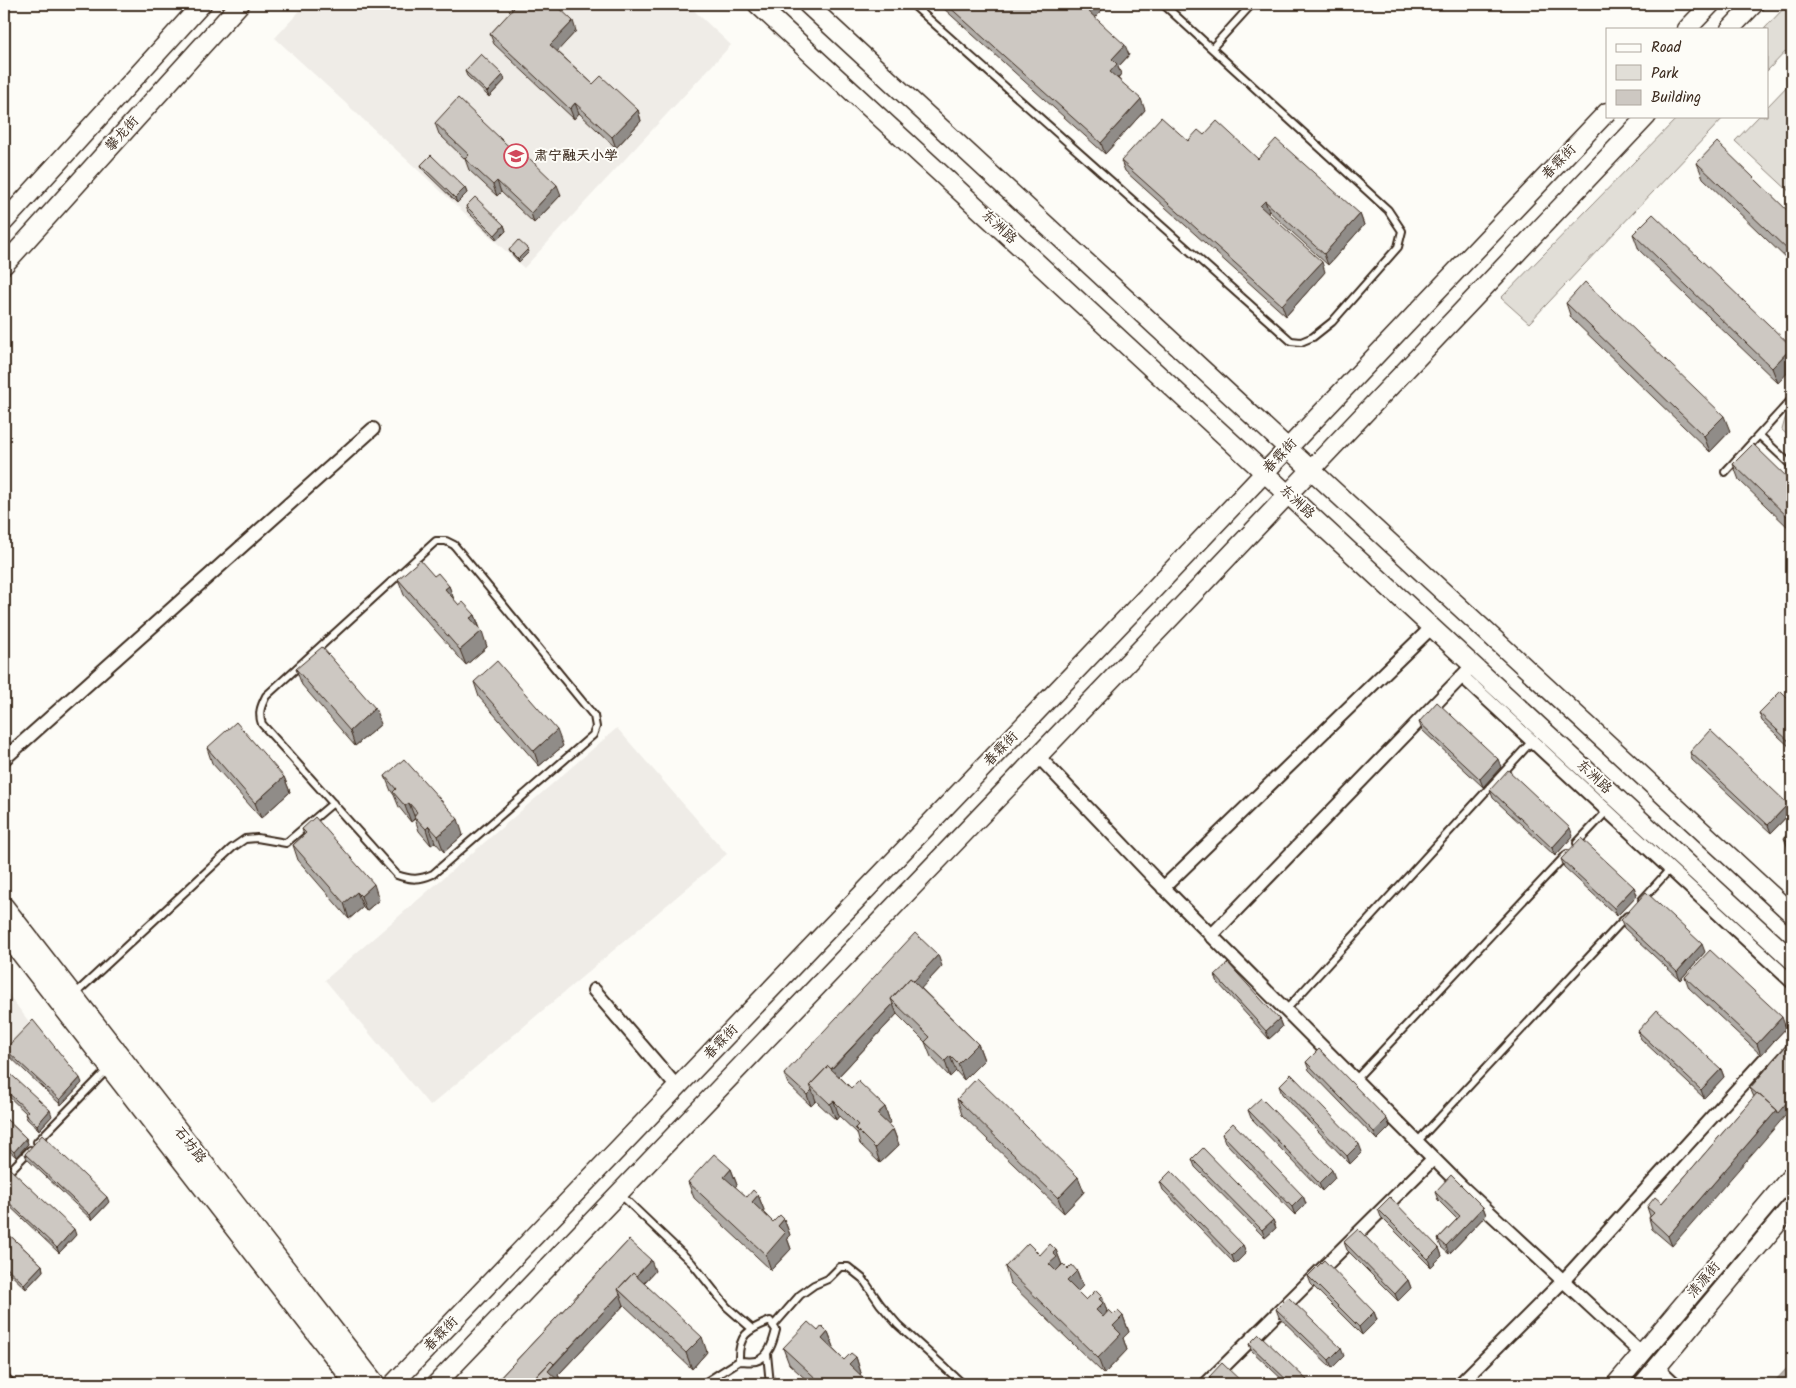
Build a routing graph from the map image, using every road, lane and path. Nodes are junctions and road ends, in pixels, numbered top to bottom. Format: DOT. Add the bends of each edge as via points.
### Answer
graph roads {
  1 [pos="202,4"];
  2 [pos="240,4"];
  3 [pos="757,4"];
  4 [pos="807,4"];
  5 [pos="912,4"];
  6 [pos="1163,4"];
  7 [pos="1252,4"];
  8 [pos="1711,4"];
  9 [pos="1754,4"];
  10 [pos="1688,28"];
  11 [pos="1731,28"];
  12 [pos="1212,48"];
  13 [pos="1606,113"];
  14 [pos="1645,118"];
  15 [pos="4,222"];
  16 [pos="4,265"];
  17 [pos="1792,399"];
  18 [pos="373,429"];
  19 [pos="1759,435"];
  20 [pos="1288,448"];
  21 [pos="1792,466"];
  22 [pos="1311,469"];
  23 [pos="1725,472"];
  24 [pos="1264,473"];
  25 [pos="1287,494"];
  26 [pos="1432,627"];
  27 [pos="1467,671"];
  28 [pos="1532,741"];
  29 [pos="1038,756"];
  30 [pos="4,759"];
  31 [pos="333,803"];
  32 [pos="1607,811"];
  33 [pos="1670,869"];
  34 [pos="1163,888"];
  35 [pos="1637,905"];
  36 [pos="4,906"];
  37 [pos="1630,912"];
  38 [pos="1792,914"];
  39 [pos="4,932"];
  40 [pos="1211,936"];
  41 [pos="1792,960"];
  42 [pos="1792,982"];
  43 [pos="594,990"];
  44 [pos="73,996"];
  45 [pos="1286,1011"];
  46 [pos="1792,1029"];
  47 [pos="109,1068"];
  48 [pos="1355,1080"];
  49 [pos="677,1087"];
  50 [pos="1416,1142"];
  51 [pos="1433,1158"];
  52 [pos="1792,1175"];
  53 [pos="4,1177"];
  54 [pos="619,1193"];
  55 [pos="1792,1206"];
  56 [pos="1563,1281"];
  57 [pos="773,1326"];
  58 [pos="751,1328"];
  59 [pos="767,1354"];
  60 [pos="1642,1354"];
  61 [pos="739,1361"];
  62 [pos="1657,1367"];
  63 [pos="4,1380"];
  64 [pos="8,1384"];
  65 [pos="355,1384"];
  66 [pos="376,1384"];
  67 [pos="393,1384"];
  68 [pos="436,1384"];
  69 [pos="698,1384"];
  70 [pos="770,1384"];
  71 [pos="963,1384"];
  72 [pos="1206,1384"];
  73 [pos="1460,1384"];
  74 [pos="1616,1384"];
  75 [pos="1643,1384"];
  76 [pos="1675,1384"];
  1 -- 15 [label="street, 攀龙街"];
  2 -- 16 [label="street, 攀龙街"];
  3 -- 24 [label="street, 东洲路"];
  4 -- 20 [label="street"];
  5 -- 12 [label="lane" via="1291,341 1301,342 1332,322 1398,247 1402,231 1388,210"];
  6 -- 12 [label="lane"];
  7 -- 12 [label="lane"];
  8 -- 10 [label="street"];
  9 -- 11 [label="street"];
  13 -- 20 [label="street, 春霖街"];
  14 -- 22 [label="street"];
  17 -- 19 [label="lane"];
  18 -- 30 [label="street"];
  19 -- 21 [label="lane"];
  19 -- 23 [label="lane"];
  20 -- 22 [label="street"];
  20 -- 24 [label="street, 春霖街"];
  22 -- 25 [label="street"];
  22 -- 38 [label="street"];
  24 -- 25 [label="street, 东洲路"];
  24 -- 49 [label="street, 春霖街"];
  25 -- 26 [label="street, 东洲路"];
  25 -- 29 [label="street"];
  26 -- 27 [label="street, 东洲路"];
  26 -- 34 [label="street"];
  27 -- 28 [label="street"];
  27 -- 40 [label="street"];
  27 -- 41 [label="street, 东洲路"];
  28 -- 32 [label="street"];
  28 -- 45 [label="lane"];
  29 -- 34 [label="street"];
  29 -- 54 [label="street"];
  31 -- 31 [label="lane" via="397,875 421,879 433,874 593,735 596,727 594,716 454,545 446,541 436,542 266,696 260,707 262,724"];
  31 -- 44 [label="lane" via="286,844 257,838 245,839 232,848"];
  32 -- 33 [label="street"];
  32 -- 48 [label="lane"];
  33 -- 35 [label="lane"];
  33 -- 42 [label="street"];
  34 -- 40 [label="street"];
  36 -- 44 [label="street, 石坊路"];
  37 -- 50 [label="lane"];
  39 -- 47 [label="street, 石坊路"];
  40 -- 45 [label="street"];
  43 -- 49 [label="street"];
  44 -- 66 [label="street, 石坊路"];
  45 -- 48 [label="street"];
  46 -- 56 [label="street"];
  47 -- 53 [label="lane"];
  47 -- 65 [label="street, 石坊路"];
  48 -- 50 [label="street"];
  49 -- 67 [label="street, 春霖街"];
  50 -- 51 [label="street"];
  51 -- 56 [label="street"];
  51 -- 72 [label="street"];
  52 -- 60 [label="street, 清源街"];
  54 -- 58 [label="lane" via="692,1263 727,1307"];
  54 -- 68 [label="street"];
  55 -- 62 [label="street, 清源街"];
  56 -- 60 [label="street"];
  56 -- 73 [label="street"];
  57 -- 58 [label="lane" via="770,1322"];
  57 -- 59 [label="lane" via="776,1330"];
  57 -- 71 [label="lane" via="800,1295 828,1279 840,1267 848,1267 863,1279 898,1325"];
  58 -- 61 [label="lane" via="738,1348"];
  59 -- 61 [label="lane" via="757,1361"];
  59 -- 70 [label="lane"];
  60 -- 74 [label="street, 清源街"];
  61 -- 69 [label="lane"];
  62 -- 75 [label="street, 清源街"];
  62 -- 76 [label="street"];
  63 -- 64 [label="street"];
}
